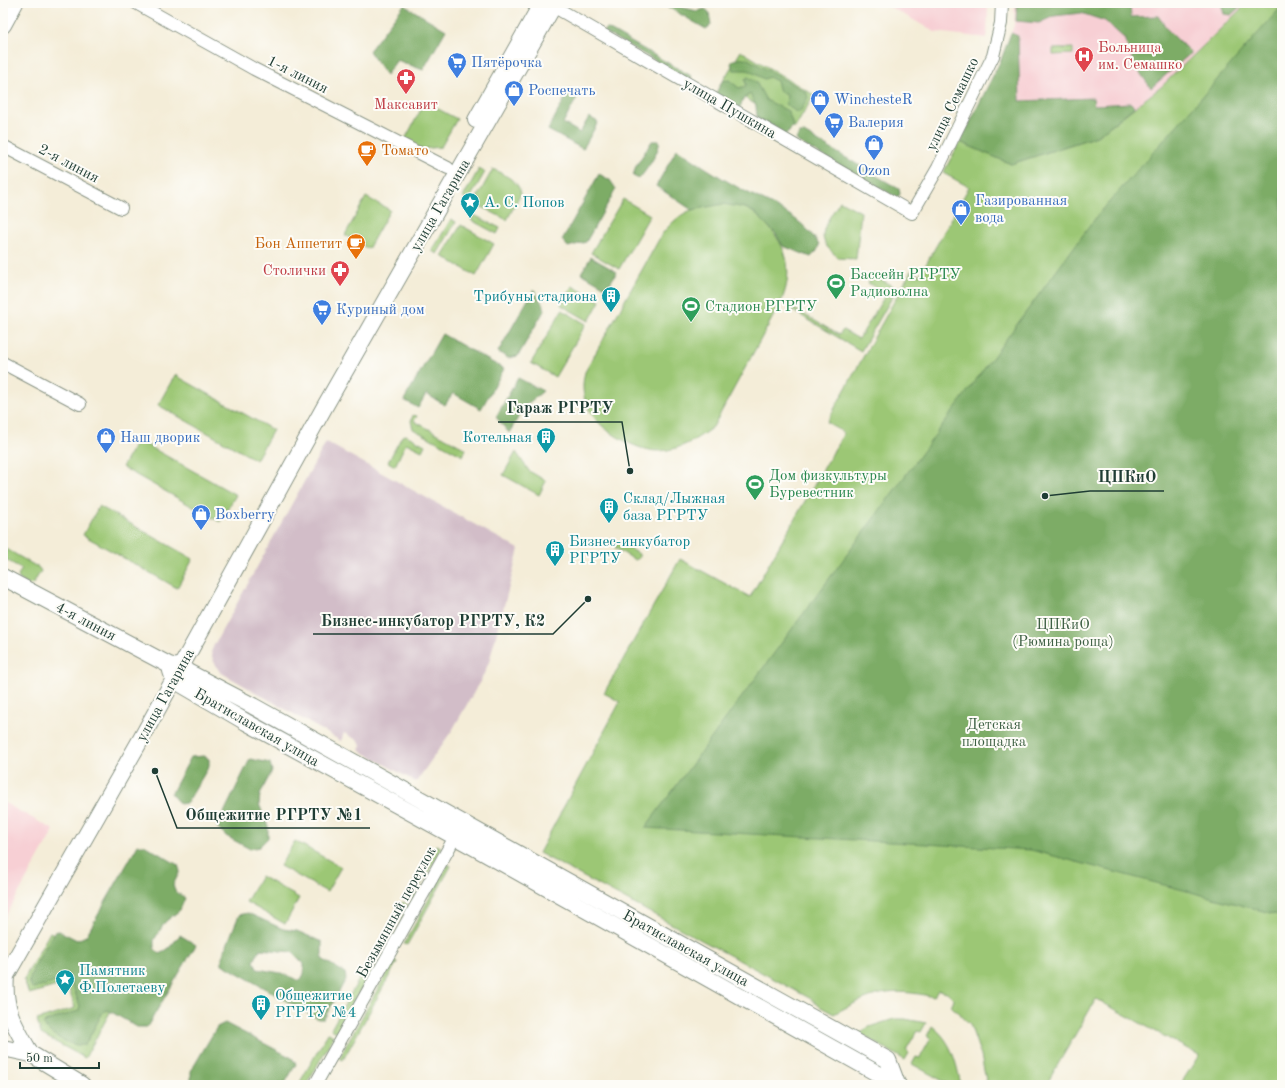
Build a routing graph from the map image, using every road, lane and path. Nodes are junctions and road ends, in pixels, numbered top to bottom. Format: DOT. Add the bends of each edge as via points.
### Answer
graph roads {
  1 [pos="15,3"];
  2 [pos="136,3"];
  3 [pos="1002,3"];
  4 [pos="549,4"];
  5 [pos="3,25"];
  6 [pos="3,146"];
  7 [pos="448,168"];
  8 [pos="121,208"];
  9 [pos="912,213"];
  10 [pos="3,363"];
  11 [pos="80,404"];
  12 [pos="320,404"];
  13 [pos="3,577"];
  14 [pos="174,671"];
  15 [pos="462,823"];
  16 [pos="456,837"];
  17 [pos="4,973"];
  18 [pos="3,1048"];
  19 [pos="31,1054"];
  20 [pos="82,1085"];
  21 [pos="315,1085"];
  22 [pos="897,1085"];
  1 -- 5 [label="street"];
  2 -- 7 [label="street, 1-я линия" via="254,70"];
  3 -- 9 [label="street, улица Семашко" via="1001,23 993,56 938,168"];
  4 -- 7 [label="street, улица Гагарина"];
  4 -- 9 [label="street, улица Пушкина"];
  4 -- 12 [label="street, улица Гагарина"];
  6 -- 8 [label="street, 2-я линия"];
  7 -- 12 [label="street, улица Гагарина"];
  10 -- 11 [label="street"];
  12 -- 14 [label="street, улица Гагарина"];
  13 -- 14 [label="street, 4-я линия"];
  14 -- 15 [label="street, Братиславская улица" via="253,706"];
  14 -- 16 [label="street, Братиславская улица" via="246,722"];
  14 -- 17 [label="street, улица Гагарина"];
  15 -- 16 [label="street"];
  15 -- 22 [label="street, Братиславская улица" via="888,1060"];
  16 -- 21 [label="street, Безымянный переулок"];
  16 -- 22 [label="street, Братиславская улица"];
  17 -- 19 [label="street" via="11,1019"];
  18 -- 19 [label="street"];
  19 -- 20 [label="street"];
}
